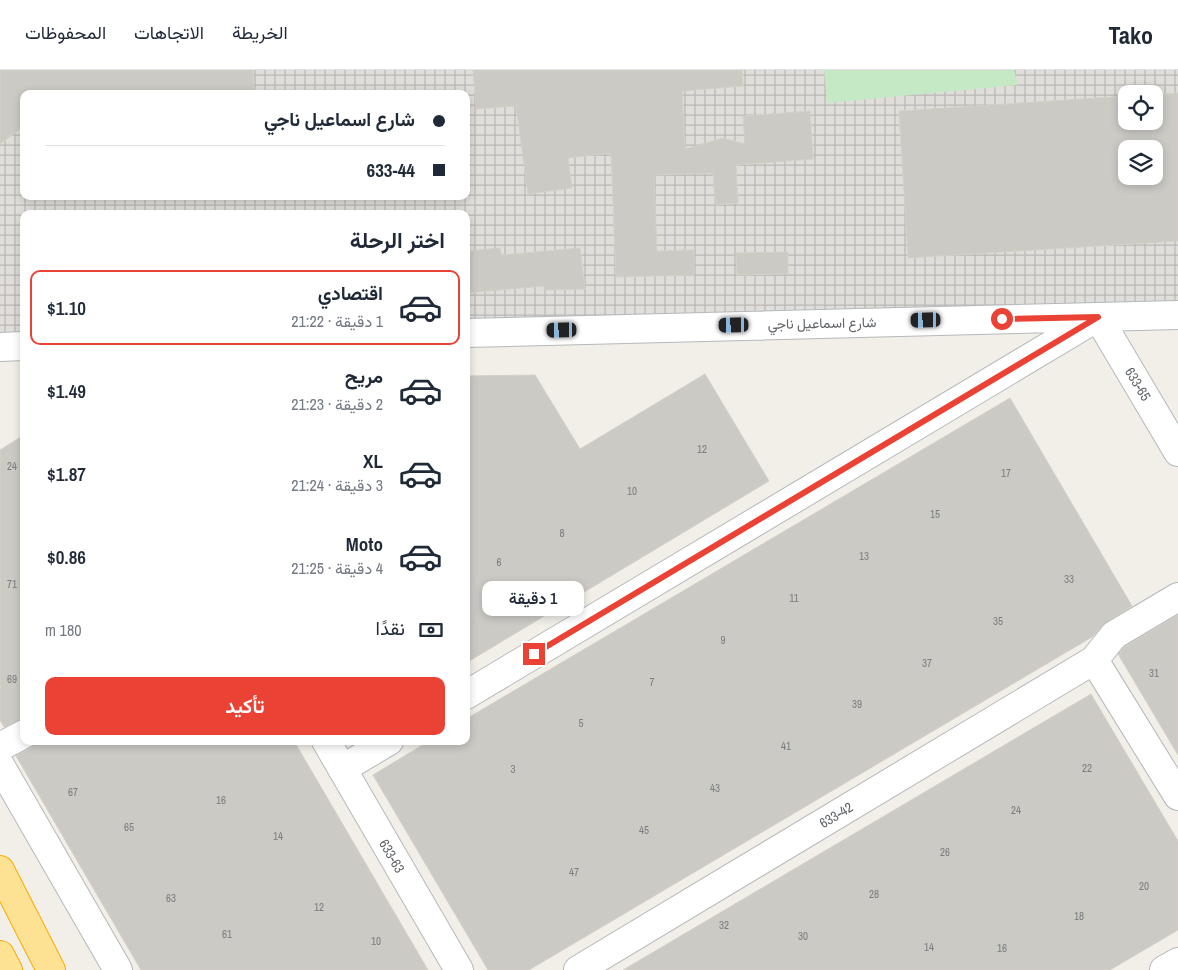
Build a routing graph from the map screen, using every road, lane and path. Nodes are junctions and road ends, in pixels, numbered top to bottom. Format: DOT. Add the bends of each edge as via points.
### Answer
graph roads {
  1 [pos="1178,315"];
  2 [pos="1098,317"];
  3 [pos="470,333"];
  4 [pos="20,346"];
  5 [pos="0,347"];
  6 [pos="1178,452"];
  7 [pos="1178,597"];
  8 [pos="1094,660"];
  9 [pos="470,693"];
  10 [pos="20,736"];
  11 [pos="328,745"];
  12 [pos="382,745"];
  13 [pos="0,747"];
  14 [pos="0,765"];
  15 [pos="342,769"];
  16 [pos="1178,796"];
  17 [pos="0,870"];
  18 [pos="0,955"];
  19 [pos="1178,962"];
  20 [pos="8,970"];
  21 [pos="51,970"];
  22 [pos="118,970"];
  23 [pos="459,970"];
  24 [pos="578,970"];
  25 [pos="1164,970"];
  1 -- 2 [label="street, شارع اسماعيل ناجي"];
  2 -- 3 [label="street, شارع اسماعيل ناجي"];
  2 -- 6 [label="street, 633-65"];
  2 -- 9 [label="street"];
  4 -- 5 [label="street"];
  7 -- 8 [label="street, 633-42" via="1114,634"];
  8 -- 16 [label="street"];
  8 -- 24 [label="street, 633-42"];
  10 -- 13 [label="street"];
  11 -- 15 [label="street, 633-63"];
  12 -- 15 [label="street"];
  14 -- 22 [label="street"];
  15 -- 23 [label="street, 633-63"];
  17 -- 21 [label="highway"];
  18 -- 20 [label="highway"];
  19 -- 25 [label="street"];
}
